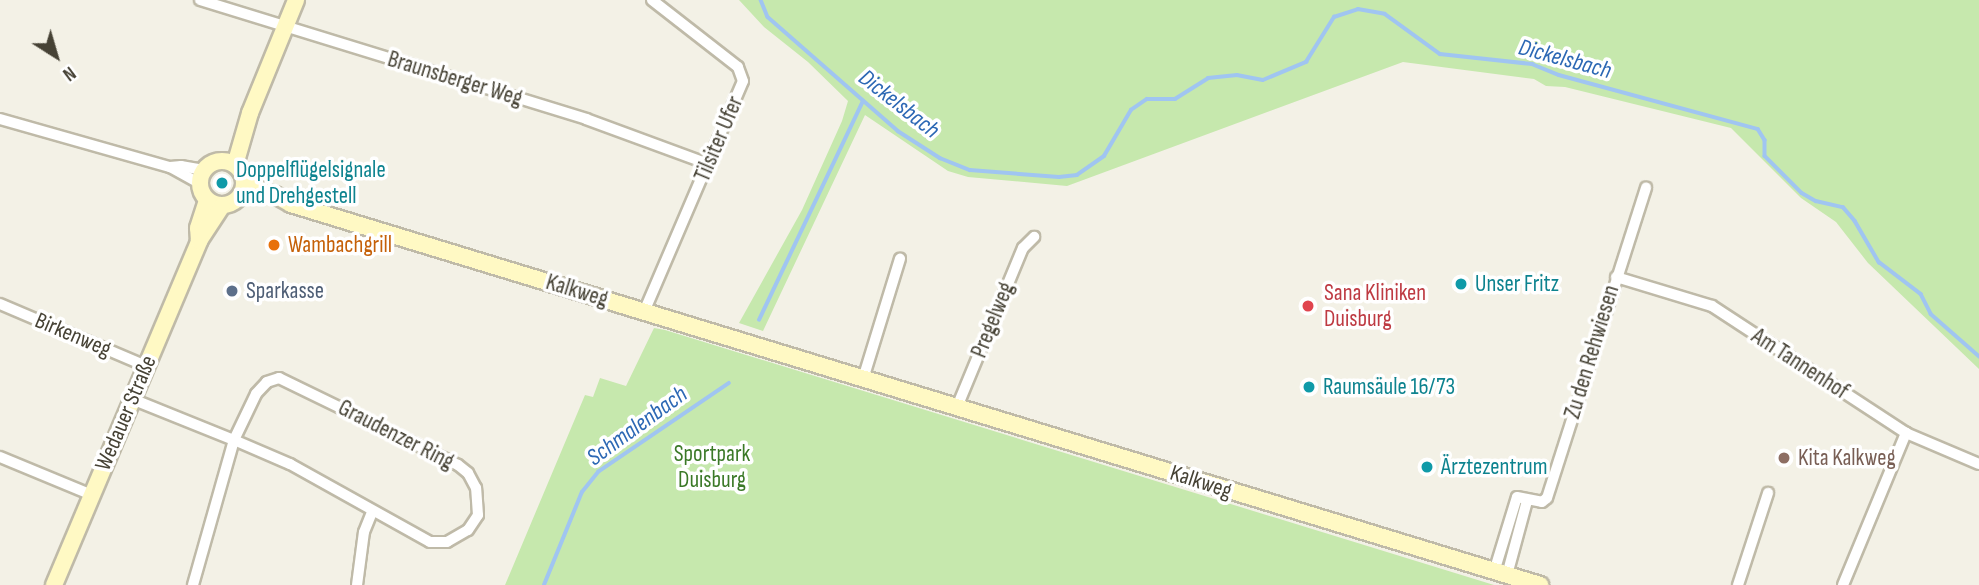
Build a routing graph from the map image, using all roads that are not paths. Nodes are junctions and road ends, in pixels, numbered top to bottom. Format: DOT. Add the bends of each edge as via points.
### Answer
graph roads {
  1 [pos="200,0"];
  2 [pos="296,0"];
  3 [pos="653,0"];
  4 [pos="284,27"];
  5 [pos="0,119"];
  6 [pos="230,163"];
  7 [pos="708,164"];
  8 [pos="202,176"];
  9 [pos="1646,187"];
  10 [pos="243,190"];
  11 [pos="214,203"];
  12 [pos="1034,237"];
  13 [pos="900,259"];
  14 [pos="1616,277"];
  15 [pos="0,304"];
  16 [pos="644,312"];
  17 [pos="146,366"];
  18 [pos="863,379"];
  19 [pos="132,399"];
  20 [pos="957,407"];
  21 [pos="1906,433"];
  22 [pos="234,440"];
  23 [pos="0,457"];
  24 [pos="1979,464"];
  25 [pos="1768,493"];
  26 [pos="92,495"];
  27 [pos="372,512"];
  28 [pos="1501,573"];
  29 [pos="54,585"];
  30 [pos="193,585"];
  31 [pos="357,585"];
  32 [pos="1540,585"];
  33 [pos="1738,585"];
  34 [pos="1843,585"];
  1 -- 4 [label="street, Braunsberger Weg"];
  2 -- 4 [label="street"];
  3 -- 7 [label="street, Tilsiter Ufer" via="738,67 743,76"];
  4 -- 6 [label="street"];
  4 -- 7 [label="street, Braunsberger Weg" via="586,118"];
  5 -- 8 [label="street" via="170,167 181,166"];
  6 -- 8 [label="street" via="212,163"];
  6 -- 10 [label="street" via="242,174"];
  7 -- 16 [label="street, Tilsiter Ufer"];
  8 -- 11 [label="street"];
  9 -- 14 [label="street, Zu den Rehwiesen"];
  10 -- 11 [label="street" via="232,203"];
  10 -- 16 [label="street, Kalkweg" via="275,195 290,205"];
  11 -- 17 [label="street, Wedauer Straße" via="198,228 199,242"];
  12 -- 20 [label="street, Pregelweg" via="1023,248"];
  13 -- 18 [label="street"];
  14 -- 21 [label="street, Am Tannenhof" via="1712,306"];
  14 -- 28 [label="street, Zu den Rehwiesen" via="1547,498 1542,502 1522,499"];
  15 -- 17 [label="street, Birkenweg"];
  16 -- 18 [label="street, Kalkweg"];
  17 -- 19 [label="street, Wedauer Straße"];
  18 -- 20 [label="street, Kalkweg"];
  19 -- 22 [label="street"];
  19 -- 26 [label="street, Wedauer Straße"];
  20 -- 28 [label="street, Kalkweg"];
  21 -- 24 [label="street, Am Tannenhof"];
  21 -- 34 [label="street"];
  22 -- 27 [label="street" via="290,464"];
  22 -- 27 [label="street, Graudenzer Ring" via="256,394 267,382 279,378 458,465 468,473 479,498 478,515 468,530 440,543 420,539"];
  22 -- 30 [label="street"];
  23 -- 26 [label="street"];
  25 -- 33 [label="street"];
  26 -- 29 [label="street, Wedauer Straße"];
  27 -- 31 [label="street" via="364,532"];
  28 -- 32 [label="street, Kalkweg"];
}
